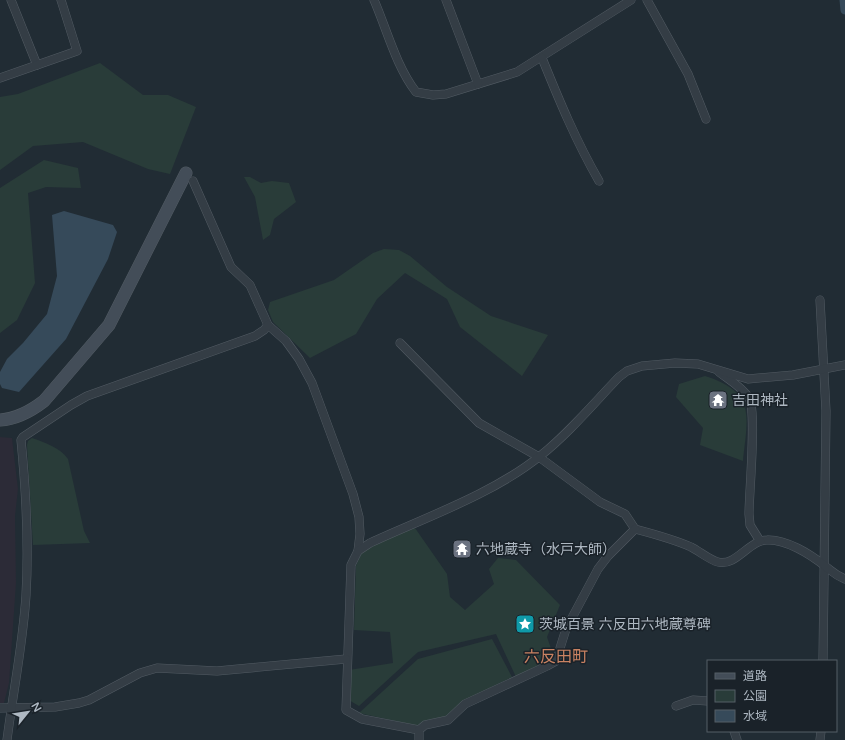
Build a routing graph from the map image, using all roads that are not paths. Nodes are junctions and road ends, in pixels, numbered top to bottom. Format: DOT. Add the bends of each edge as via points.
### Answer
graph roads {
  1 [pos="11,0"];
  2 [pos="61,0"];
  3 [pos="374,0"];
  4 [pos="446,0"];
  5 [pos="631,0"];
  6 [pos="647,0"];
  7 [pos="542,58"];
  8 [pos="37,66"];
  9 [pos="0,78"];
  10 [pos="478,84"];
  11 [pos="706,119"];
  12 [pos="189,177"];
  13 [pos="599,181"];
  14 [pos="820,300"];
  15 [pos="268,325"];
  16 [pos="400,343"];
  17 [pos="845,365"];
  18 [pos="718,369"];
  19 [pos="825,370"];
  20 [pos="0,420"];
  21 [pos="539,456"];
  22 [pos="635,529"];
  23 [pos="760,541"];
  24 [pos="358,550"];
  25 [pos="825,566"];
  26 [pos="845,579"];
  27 [pos="346,659"];
  28 [pos="823,660"];
  29 [pos="707,701"];
  30 [pos="676,706"];
  31 [pos="0,708"];
  32 [pos="11,708"];
  33 [pos="419,730"];
  34 [pos="7,740"];
  35 [pos="419,740"];
  1 -- 8 [label="street"];
  2 -- 8 [label="street" via="77,51"];
  3 -- 10 [label="street" via="403,72 416,92 446,94"];
  4 -- 10 [label="street"];
  5 -- 7 [label="street"];
  6 -- 11 [label="street" via="688,74"];
  7 -- 10 [label="street" via="517,72"];
  7 -- 13 [label="street" via="581,151"];
  8 -- 9 [label="street"];
  12 -- 15 [label="street" via="230,267 250,285"];
  12 -- 20 [label="street" via="109,326 44,401 31,411"];
  14 -- 19 [label="street"];
  15 -- 24 [label="street" via="286,341 312,383 353,494 359,518"];
  15 -- 32 [label="street" via="255,336 87,396 23,437 21,440 25,477 26,595"];
  16 -- 21 [label="street" via="479,423"];
  17 -- 19 [label="street"];
  18 -- 19 [label="street" via="748,379"];
  18 -- 21 [label="street" via="675,362 642,366 627,371 570,430"];
  18 -- 23 [label="street" via="746,393 751,402 748,514 750,525"];
  19 -- 25 [label="street"];
  21 -- 22 [label="street" via="600,502 625,514"];
  21 -- 24 [label="street" via="492,486"];
  22 -- 23 [label="street" via="664,536 691,547 717,562 729,561"];
  22 -- 33 [label="street" via="608,556 592,579 566,629 556,660 465,704 448,720 425,725"];
  23 -- 25 [label="street" via="774,540 792,546"];
  24 -- 27 [label="street" via="351,565"];
  25 -- 26 [label="street"];
  25 -- 28 [label="street"];
  27 -- 32 [label="street" via="217,671 157,668 140,673 79,703 55,707"];
  27 -- 33 [label="street" via="346,710 362,720"];
  29 -- 30 [label="street" via="693,700"];
  31 -- 32 [label="street"];
  32 -- 34 [label="street"];
  33 -- 35 [label="street"];
}
